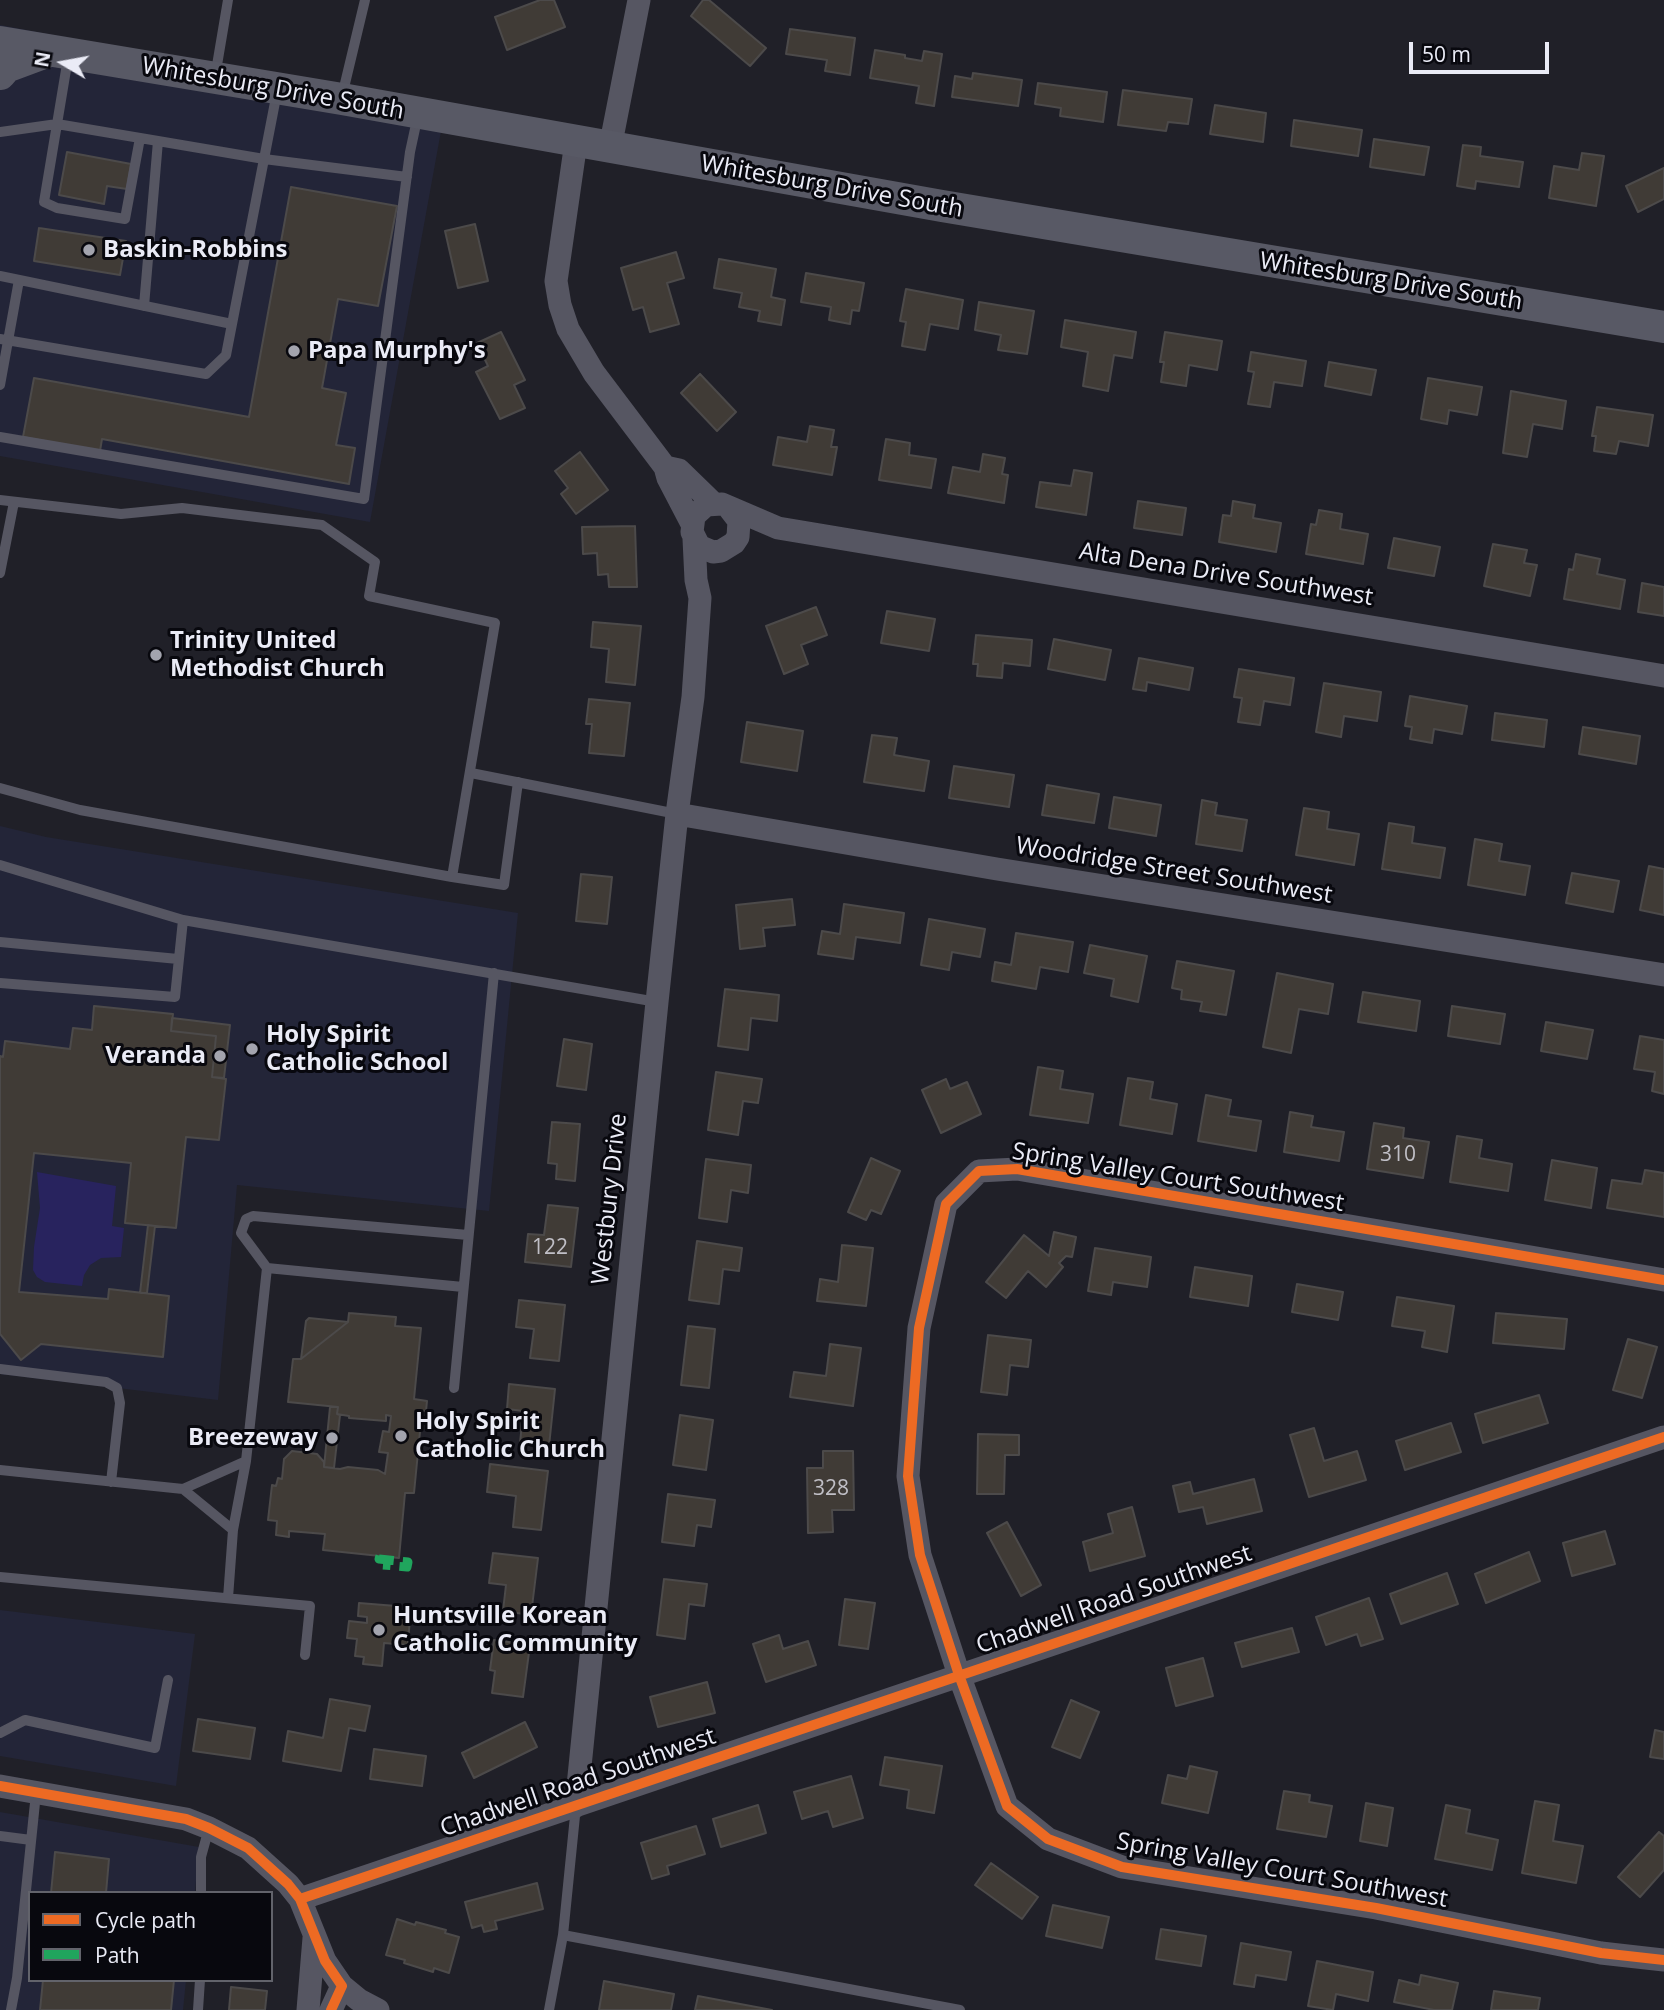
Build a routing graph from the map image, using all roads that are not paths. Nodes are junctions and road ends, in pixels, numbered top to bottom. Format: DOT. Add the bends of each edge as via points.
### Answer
graph roads {
  1 [pos="228,0"];
  2 [pos="365,0"];
  3 [pos="639,0"];
  4 [pos="0,43"];
  5 [pos="59,52"];
  6 [pos="0,74"];
  7 [pos="214,79"];
  8 [pos="277,89"];
  9 [pos="342,99"];
  10 [pos="418,114"];
  11 [pos="57,124"];
  12 [pos="0,132"];
  13 [pos="140,138"];
  14 [pos="158,141"];
  15 [pos="576,142"];
  16 [pos="610,148"];
  17 [pos="264,159"];
  18 [pos="407,177"];
  19 [pos="0,276"];
  20 [pos="19,280"];
  21 [pos="144,306"];
  22 [pos="232,324"];
  23 [pos="1664,327"];
  24 [pos="5,340"];
  25 [pos="0,385"];
  26 [pos="0,437"];
  27 [pos="665,467"];
  28 [pos="0,500"];
  29 [pos="14,502"];
  30 [pos="721,506"];
  31 [pos="778,528"];
  32 [pos="693,532"];
  33 [pos="727,547"];
  34 [pos="0,573"];
  35 [pos="700,598"];
  36 [pos="1664,676"];
  37 [pos="471,773"];
  38 [pos="518,782"];
  39 [pos="0,788"];
  40 [pos="677,814"];
  41 [pos="0,865"];
  42 [pos="452,877"];
  43 [pos="183,920"];
  44 [pos="0,942"];
  45 [pos="178,959"];
  46 [pos="494,973"];
  47 [pos="1664,975"];
  48 [pos="0,983"];
  49 [pos="657,1002"];
  50 [pos="468,1235"];
  51 [pos="267,1268"];
  52 [pos="1664,1280"];
  53 [pos="463,1287"];
  54 [pos="0,1368"];
  55 [pos="454,1388"];
  56 [pos="1664,1437"];
  57 [pos="246,1461"];
  58 [pos="0,1470"];
  59 [pos="111,1482"];
  60 [pos="183,1489"];
  61 [pos="233,1531"];
  62 [pos="0,1577"];
  63 [pos="228,1598"];
  64 [pos="305,1656"];
  65 [pos="959,1675"];
  66 [pos="167,1680"];
  67 [pos="0,1733"];
  68 [pos="0,1786"];
  69 [pos="36,1793"];
  70 [pos="576,1806"];
  71 [pos="209,1828"];
  72 [pos="0,1836"];
  73 [pos="32,1840"];
  74 [pos="201,1891"];
  75 [pos="300,1899"];
  76 [pos="314,1935"];
  77 [pos="563,1935"];
  78 [pos="1664,1960"];
  79 [pos="200,1982"];
  80 [pos="342,1986"];
  81 [pos="11,2010"];
  82 [pos="198,2010"];
  83 [pos="308,2010"];
  84 [pos="331,2010"];
  85 [pos="378,2010"];
  86 [pos="549,2010"];
  87 [pos="960,2010"];
  1 -- 7 [label="lane"];
  2 -- 9 [label="lane"];
  3 -- 16 [label="street"];
  4 -- 5 [label="main road, Whitesburg Drive South"];
  5 -- 6 [label="main road" via="6,67"];
  5 -- 7 [label="main road, Whitesburg Drive South"];
  5 -- 11 [label="lane"];
  7 -- 8 [label="main road, Whitesburg Drive South"];
  8 -- 9 [label="main road, Whitesburg Drive South"];
  8 -- 17 [label="lane"];
  9 -- 10 [label="main road, Whitesburg Drive South"];
  10 -- 15 [label="main road, Whitesburg Drive South"];
  10 -- 18 [label="lane"];
  11 -- 12 [label="lane"];
  11 -- 13 [label="lane"];
  11 -- 13 [label="lane" via="44,202 57,208 125,219"];
  13 -- 14 [label="lane"];
  14 -- 17 [label="lane"];
  14 -- 21 [label="lane"];
  15 -- 16 [label="main road, Whitesburg Drive South"];
  15 -- 27 [label="street, Westbury Drive" via="556,281 560,305 568,329 594,373"];
  16 -- 23 [label="main road, Whitesburg Drive South"];
  17 -- 18 [label="lane"];
  17 -- 22 [label="lane"];
  18 -- 26 [label="lane" via="364,499"];
  19 -- 20 [label="lane"];
  20 -- 21 [label="lane"];
  20 -- 24 [label="lane"];
  21 -- 22 [label="lane"];
  22 -- 24 [label="lane" via="226,355 206,374"];
  24 -- 25 [label="lane"];
  27 -- 30 [label="street, Westbury Drive" via="678,470"];
  27 -- 32 [label="street, Westbury Drive"];
  28 -- 29 [label="lane"];
  29 -- 34 [label="lane"];
  29 -- 37 [label="lane" via="121,514 182,508 322,525 375,562 369,596 495,623"];
  30 -- 31 [label="street, Alta Dena Drive Southwest"];
  30 -- 32 [label="street" via="699,510"];
  30 -- 33 [label="street" via="738,521 738,537"];
  31 -- 33 [label="street, Alta Dena Drive Southwest"];
  31 -- 36 [label="street, Alta Dena Drive Southwest"];
  32 -- 33 [label="street" via="706,550"];
  32 -- 35 [label="street, Westbury Drive"];
  33 -- 35 [label="street, Westbury Drive"];
  35 -- 40 [label="street, Westbury Drive" via="693,697"];
  37 -- 38 [label="lane"];
  37 -- 42 [label="lane"];
  38 -- 40 [label="lane"];
  38 -- 42 [label="lane" via="504,885"];
  39 -- 42 [label="lane" via="80,810"];
  40 -- 47 [label="street, Woodridge Street Southwest"];
  40 -- 49 [label="street, Westbury Drive"];
  41 -- 43 [label="lane"];
  43 -- 45 [label="lane"];
  43 -- 46 [label="lane"];
  44 -- 45 [label="lane"];
  45 -- 48 [label="lane" via="175,997"];
  46 -- 49 [label="lane"];
  46 -- 50 [label="lane"];
  49 -- 70 [label="street, Westbury Drive"];
  50 -- 51 [label="lane" via="253,1216 246,1219 241,1233"];
  50 -- 53 [label="lane"];
  51 -- 53 [label="lane"];
  51 -- 57 [label="lane"];
  52 -- 65 [label="street, Spring Valley Court Southwest" via="1017,1169 979,1171 946,1204 919,1328 908,1476 920,1555"];
  53 -- 55 [label="lane"];
  54 -- 59 [label="lane" via="106,1382 117,1388 120,1403"];
  56 -- 65 [label="street, Chadwell Road Southwest"];
  57 -- 60 [label="lane"];
  57 -- 61 [label="lane"];
  58 -- 59 [label="lane"];
  59 -- 60 [label="lane"];
  60 -- 61 [label="lane"];
  61 -- 63 [label="lane"];
  62 -- 63 [label="lane"];
  63 -- 64 [label="lane" via="310,1606"];
  65 -- 70 [label="street, Chadwell Road Southwest"];
  65 -- 78 [label="street, Spring Valley Court Southwest" via="1007,1806 1048,1839 1122,1867 1376,1908 1601,1954"];
  66 -- 67 [label="lane" via="155,1748 25,1720"];
  68 -- 69 [label="street"];
  69 -- 71 [label="street" via="162,1814"];
  69 -- 73 [label="lane"];
  70 -- 75 [label="street, Chadwell Road Southwest"];
  70 -- 77 [label="lane"];
  71 -- 74 [label="lane" via="201,1857"];
  71 -- 75 [label="street" via="248,1848"];
  72 -- 73 [label="lane"];
  73 -- 81 [label="lane"];
  75 -- 76 [label="street"];
  76 -- 80 [label="street"];
  76 -- 83 [label="street"];
  77 -- 86 [label="lane"];
  77 -- 87 [label="lane"];
  79 -- 82 [label="lane"];
  80 -- 84 [label="street"];
  80 -- 85 [label="street"];
}
